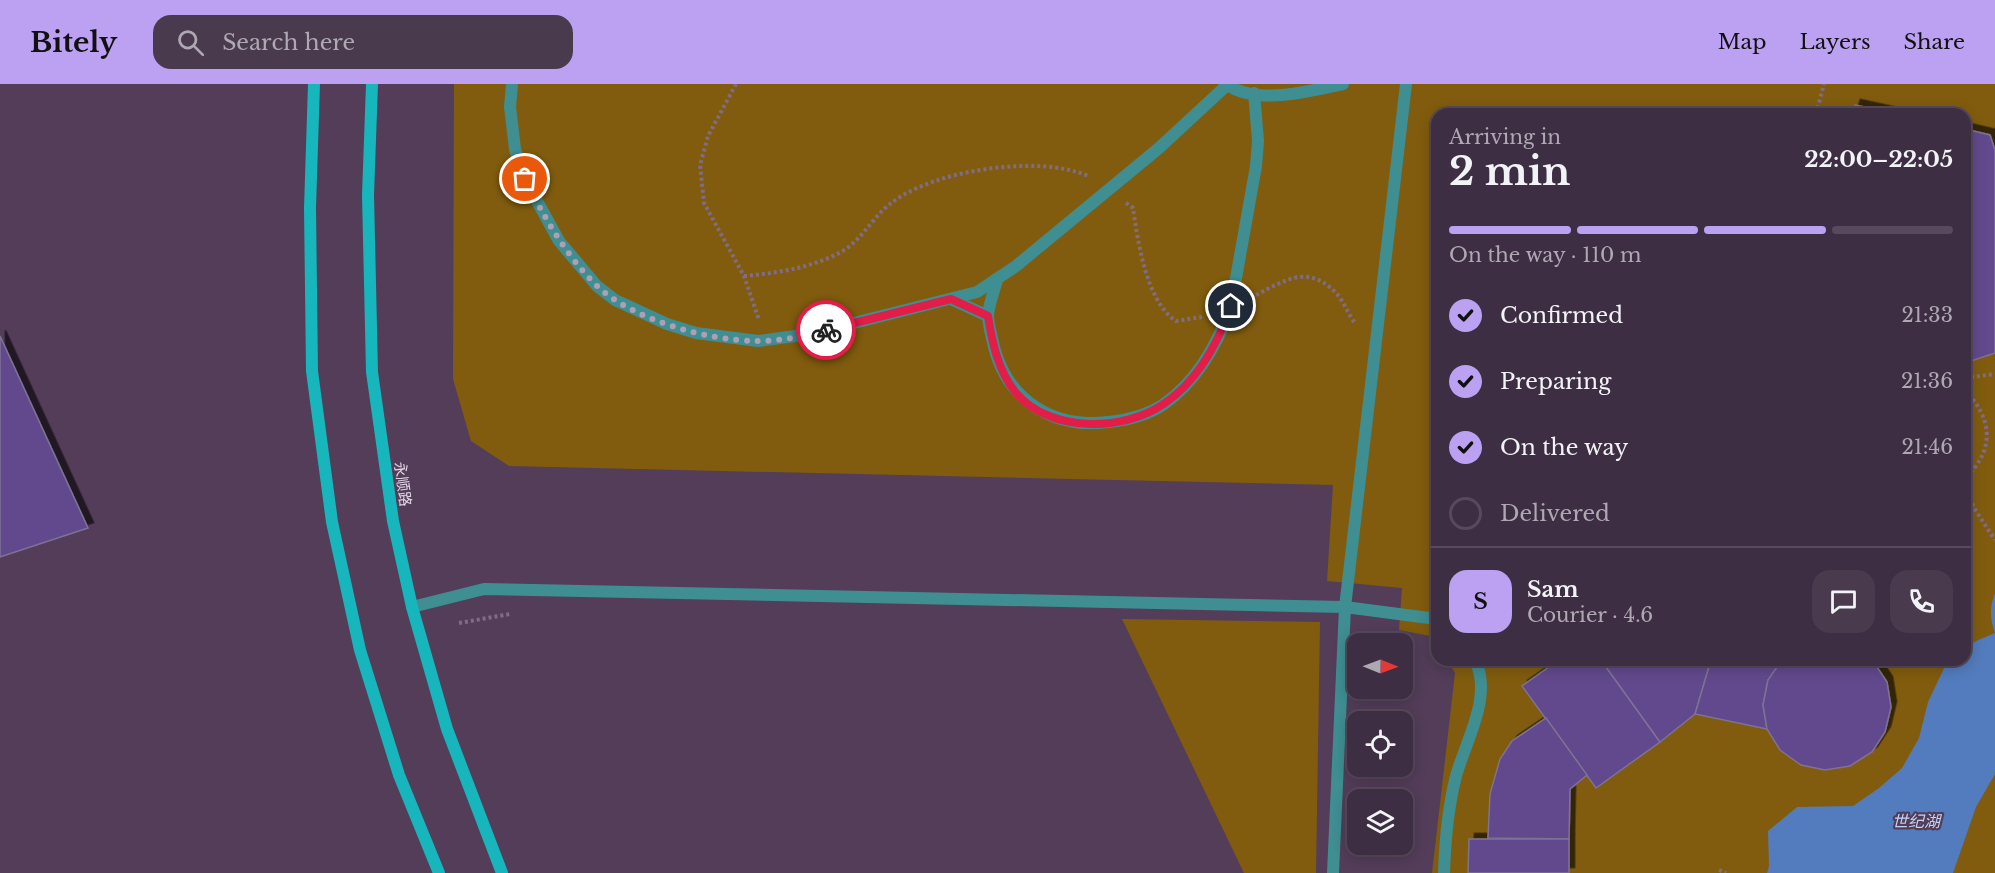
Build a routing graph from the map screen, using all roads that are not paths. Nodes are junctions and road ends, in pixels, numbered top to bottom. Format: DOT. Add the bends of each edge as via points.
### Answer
graph roads {
  1 [pos="314,84"];
  2 [pos="372,84"];
  3 [pos="512,84"];
  4 [pos="1343,84"];
  5 [pos="1406,84"];
  6 [pos="1226,85"];
  7 [pos="1254,93"];
  8 [pos="997,279"];
  9 [pos="951,299"];
  10 [pos="988,316"];
  11 [pos="412,607"];
  12 [pos="1345,607"];
  13 [pos="1431,618"];
  14 [pos="1477,666"];
  15 [pos="439,873"];
  16 [pos="502,873"];
  17 [pos="1333,873"];
  18 [pos="1444,873"];
  1 -- 15 [label="main road" via="310,208 312,371 332,522 360,650 399,775"];
  2 -- 11 [label="main road, 永顺路" via="368,195 372,372 393,521"];
  3 -- 9 [label="lane" via="514,149 525,179 559,241 597,286 615,300 696,333 758,341 810,334"];
  4 -- 7 [label="lane" via="1270,95"];
  5 -- 12 [label="lane"];
  6 -- 7 [label="lane" via="1239,92"];
  6 -- 8 [label="lane" via="1159,148"];
  7 -- 10 [label="lane" via="1256,166 1231,306 1204,362 1179,392 1141,416 1119,421 1086,423 1056,418 1034,409 1016,393 996,353"];
  8 -- 9 [label="lane" via="977,292"];
  8 -- 10 [label="lane"];
  9 -- 10 [label="lane"];
  11 -- 12 [label="lane" via="484,590"];
  11 -- 16 [label="main road, 永顺路" via="447,729"];
  12 -- 13 [label="lane"];
  12 -- 17 [label="lane"];
  14 -- 18 [label="lane" via="1482,684 1456,777 1445,840"];
}
